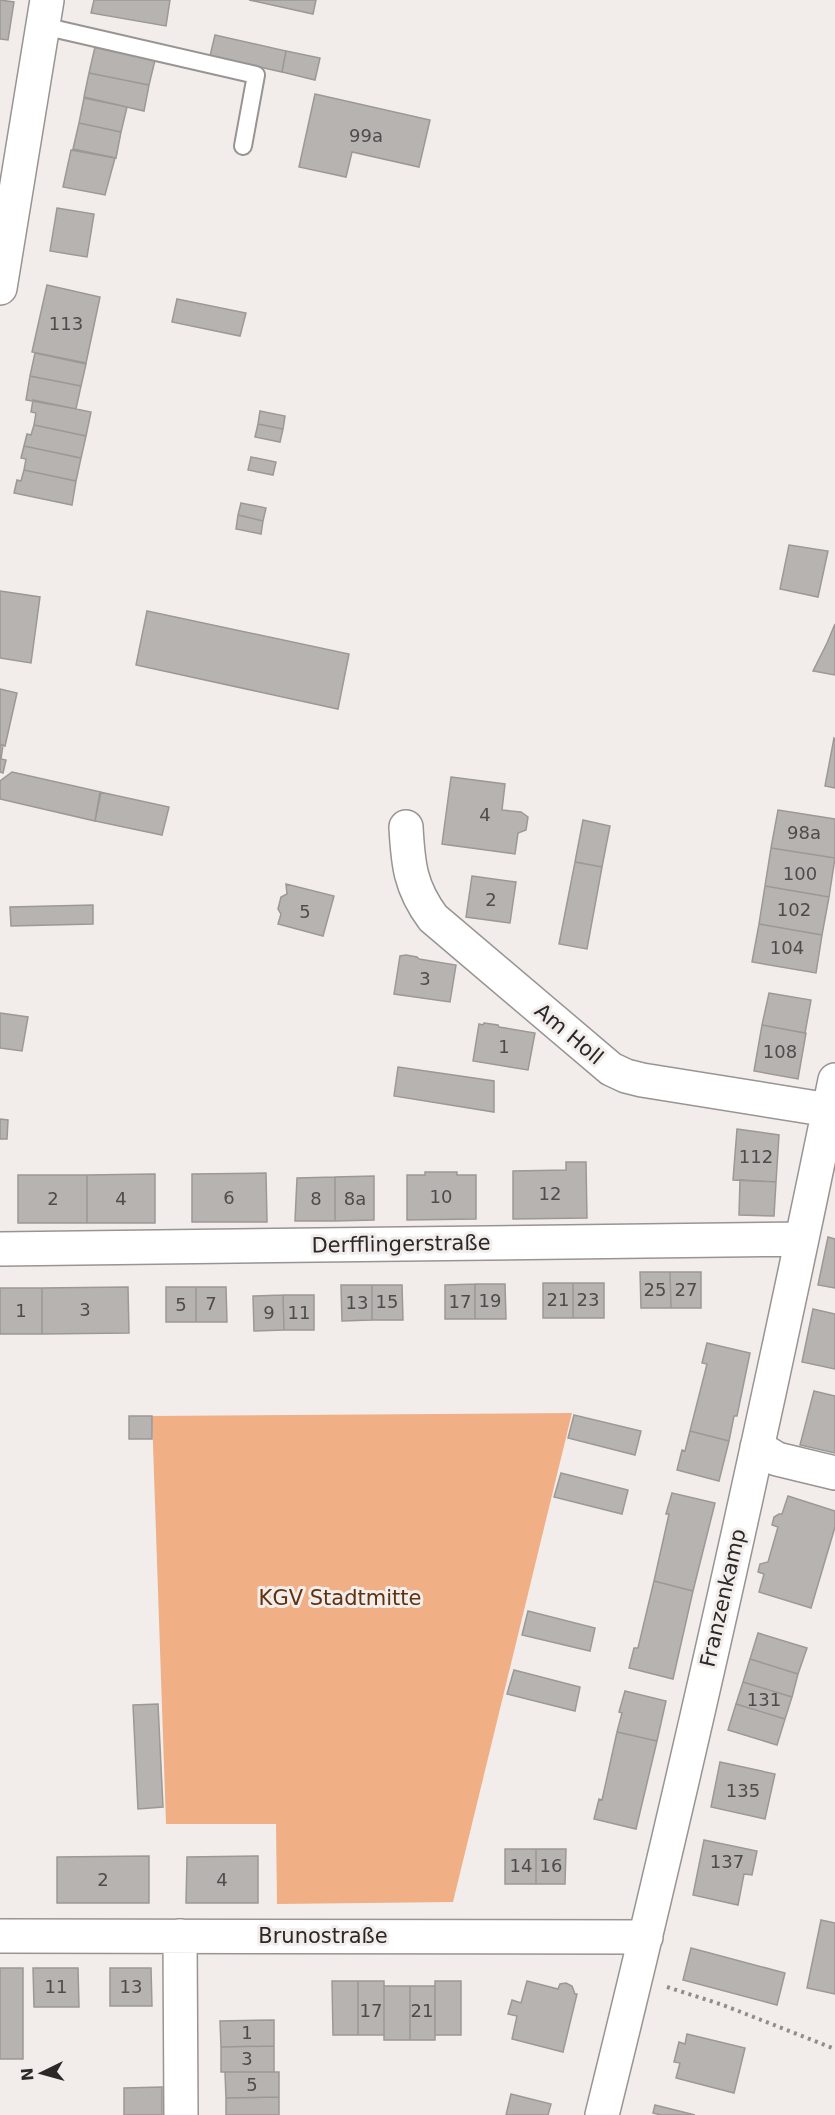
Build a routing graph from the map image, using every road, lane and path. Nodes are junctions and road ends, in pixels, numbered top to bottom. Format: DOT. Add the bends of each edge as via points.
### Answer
graph roads {
  1 [pos="45,13"];
  2 [pos="243,146"];
  3 [pos="0,288"];
  4 [pos="406,827"];
  5 [pos="832,1095"];
  6 [pos="802,1239"];
  7 [pos="0,1249"];
  8 [pos="757,1447"];
  9 [pos="835,1473"];
  10 [pos="0,1935"];
  11 [pos="180,1936"];
  12 [pos="646,1937"];
  13 [pos="637,1976"];
  14 [pos="835,2049"];
  15 [pos="181,2115"];
  16 [pos="602,2115"];
  1 -- 2 [label="lane" via="256,75"];
  1 -- 3 [label="street"];
  4 -- 5 [label="street, Am Holl" via="411,878 433,918 611,1069 652,1082"];
  5 -- 6 [label="street, Franzenkamp"];
  6 -- 7 [label="street, Derfflingerstraße"];
  6 -- 8 [label="street, Franzenkamp"];
  8 -- 9 [label="street" via="777,1459"];
  8 -- 12 [label="street, Franzenkamp"];
  10 -- 11 [label="street, Brunostraße"];
  11 -- 12 [label="street, Brunostraße"];
  11 -- 15 [label="street"];
  12 -- 13 [label="street, Franzenkamp"];
  13 -- 14 [label="path"];
  13 -- 16 [label="street, Franzenkamp"];
}
